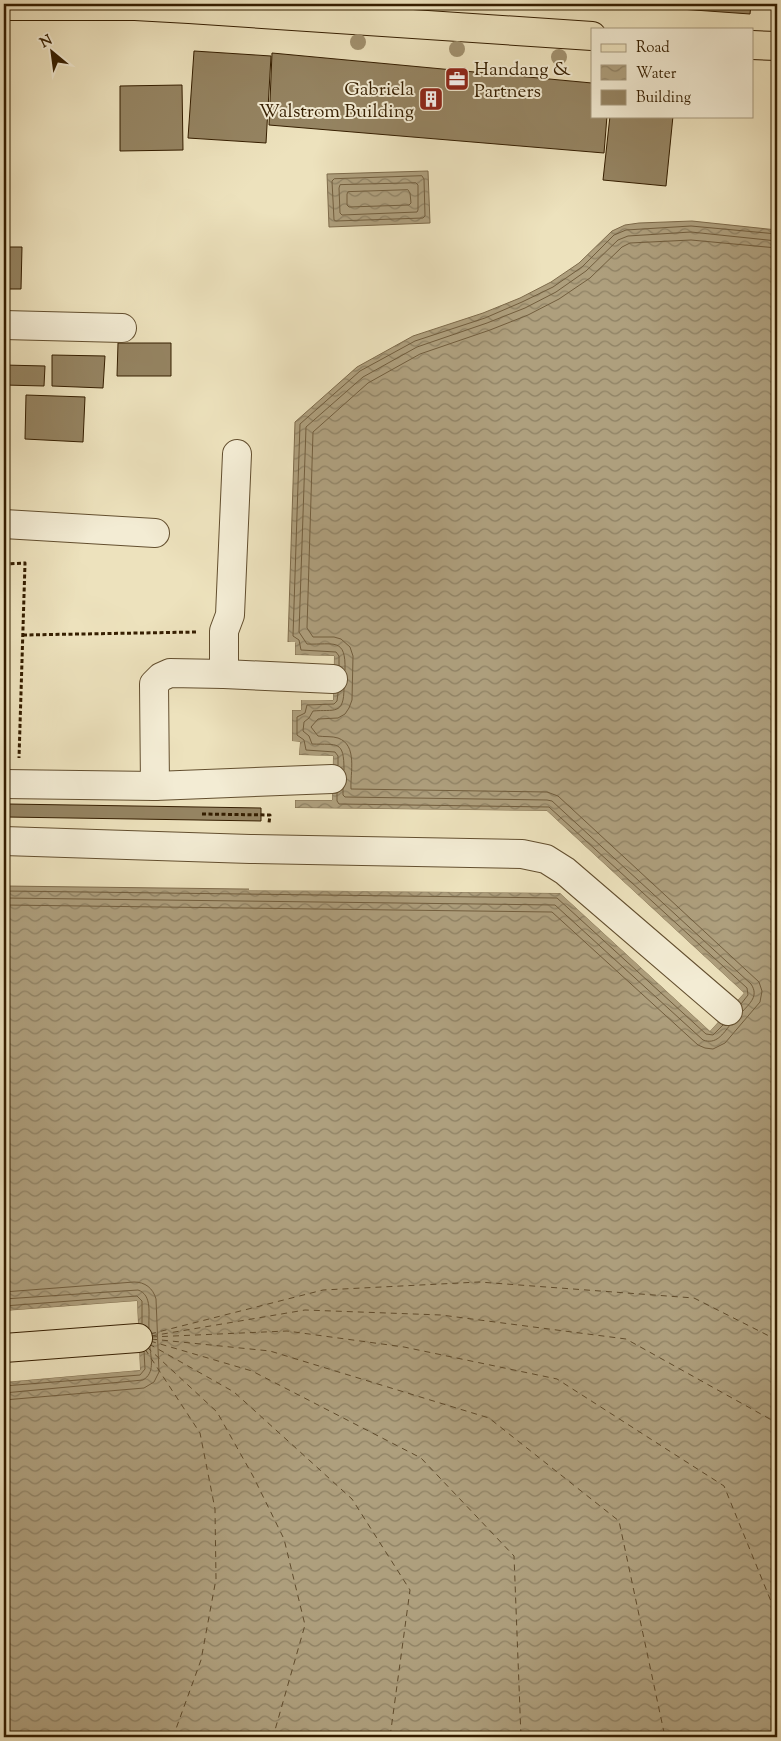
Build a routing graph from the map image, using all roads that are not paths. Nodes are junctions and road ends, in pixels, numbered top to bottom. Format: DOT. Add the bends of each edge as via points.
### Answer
graph roads {
  1 [pos="135,5"];
  2 [pos="4,6"];
  3 [pos="591,36"];
  4 [pos="754,45"];
  5 [pos="777,46"];
  6 [pos="4,325"];
  7 [pos="122,328"];
  8 [pos="237,454"];
  9 [pos="4,524"];
  10 [pos="155,533"];
  11 [pos="224,674"];
  12 [pos="333,679"];
  13 [pos="332,779"];
  14 [pos="4,784"];
  15 [pos="155,786"];
  16 [pos="4,841"];
  17 [pos="728,1011"];
  18 [pos="138,1338"];
  19 [pos="4,1348"];
  1 -- 2 [label="main road"];
  1 -- 3 [label="main road"];
  4 -- 5 [label="main road"];
  6 -- 7 [label="street"];
  8 -- 11 [label="street" via="230,615 224,631"];
  9 -- 10 [label="street"];
  11 -- 12 [label="street"];
  11 -- 15 [label="street" via="170,673 154,684"];
  13 -- 15 [label="street"];
  14 -- 15 [label="street"];
  16 -- 17 [label="street" via="522,854 546,859 566,871"];
  18 -- 19 [label="main road"];
}
